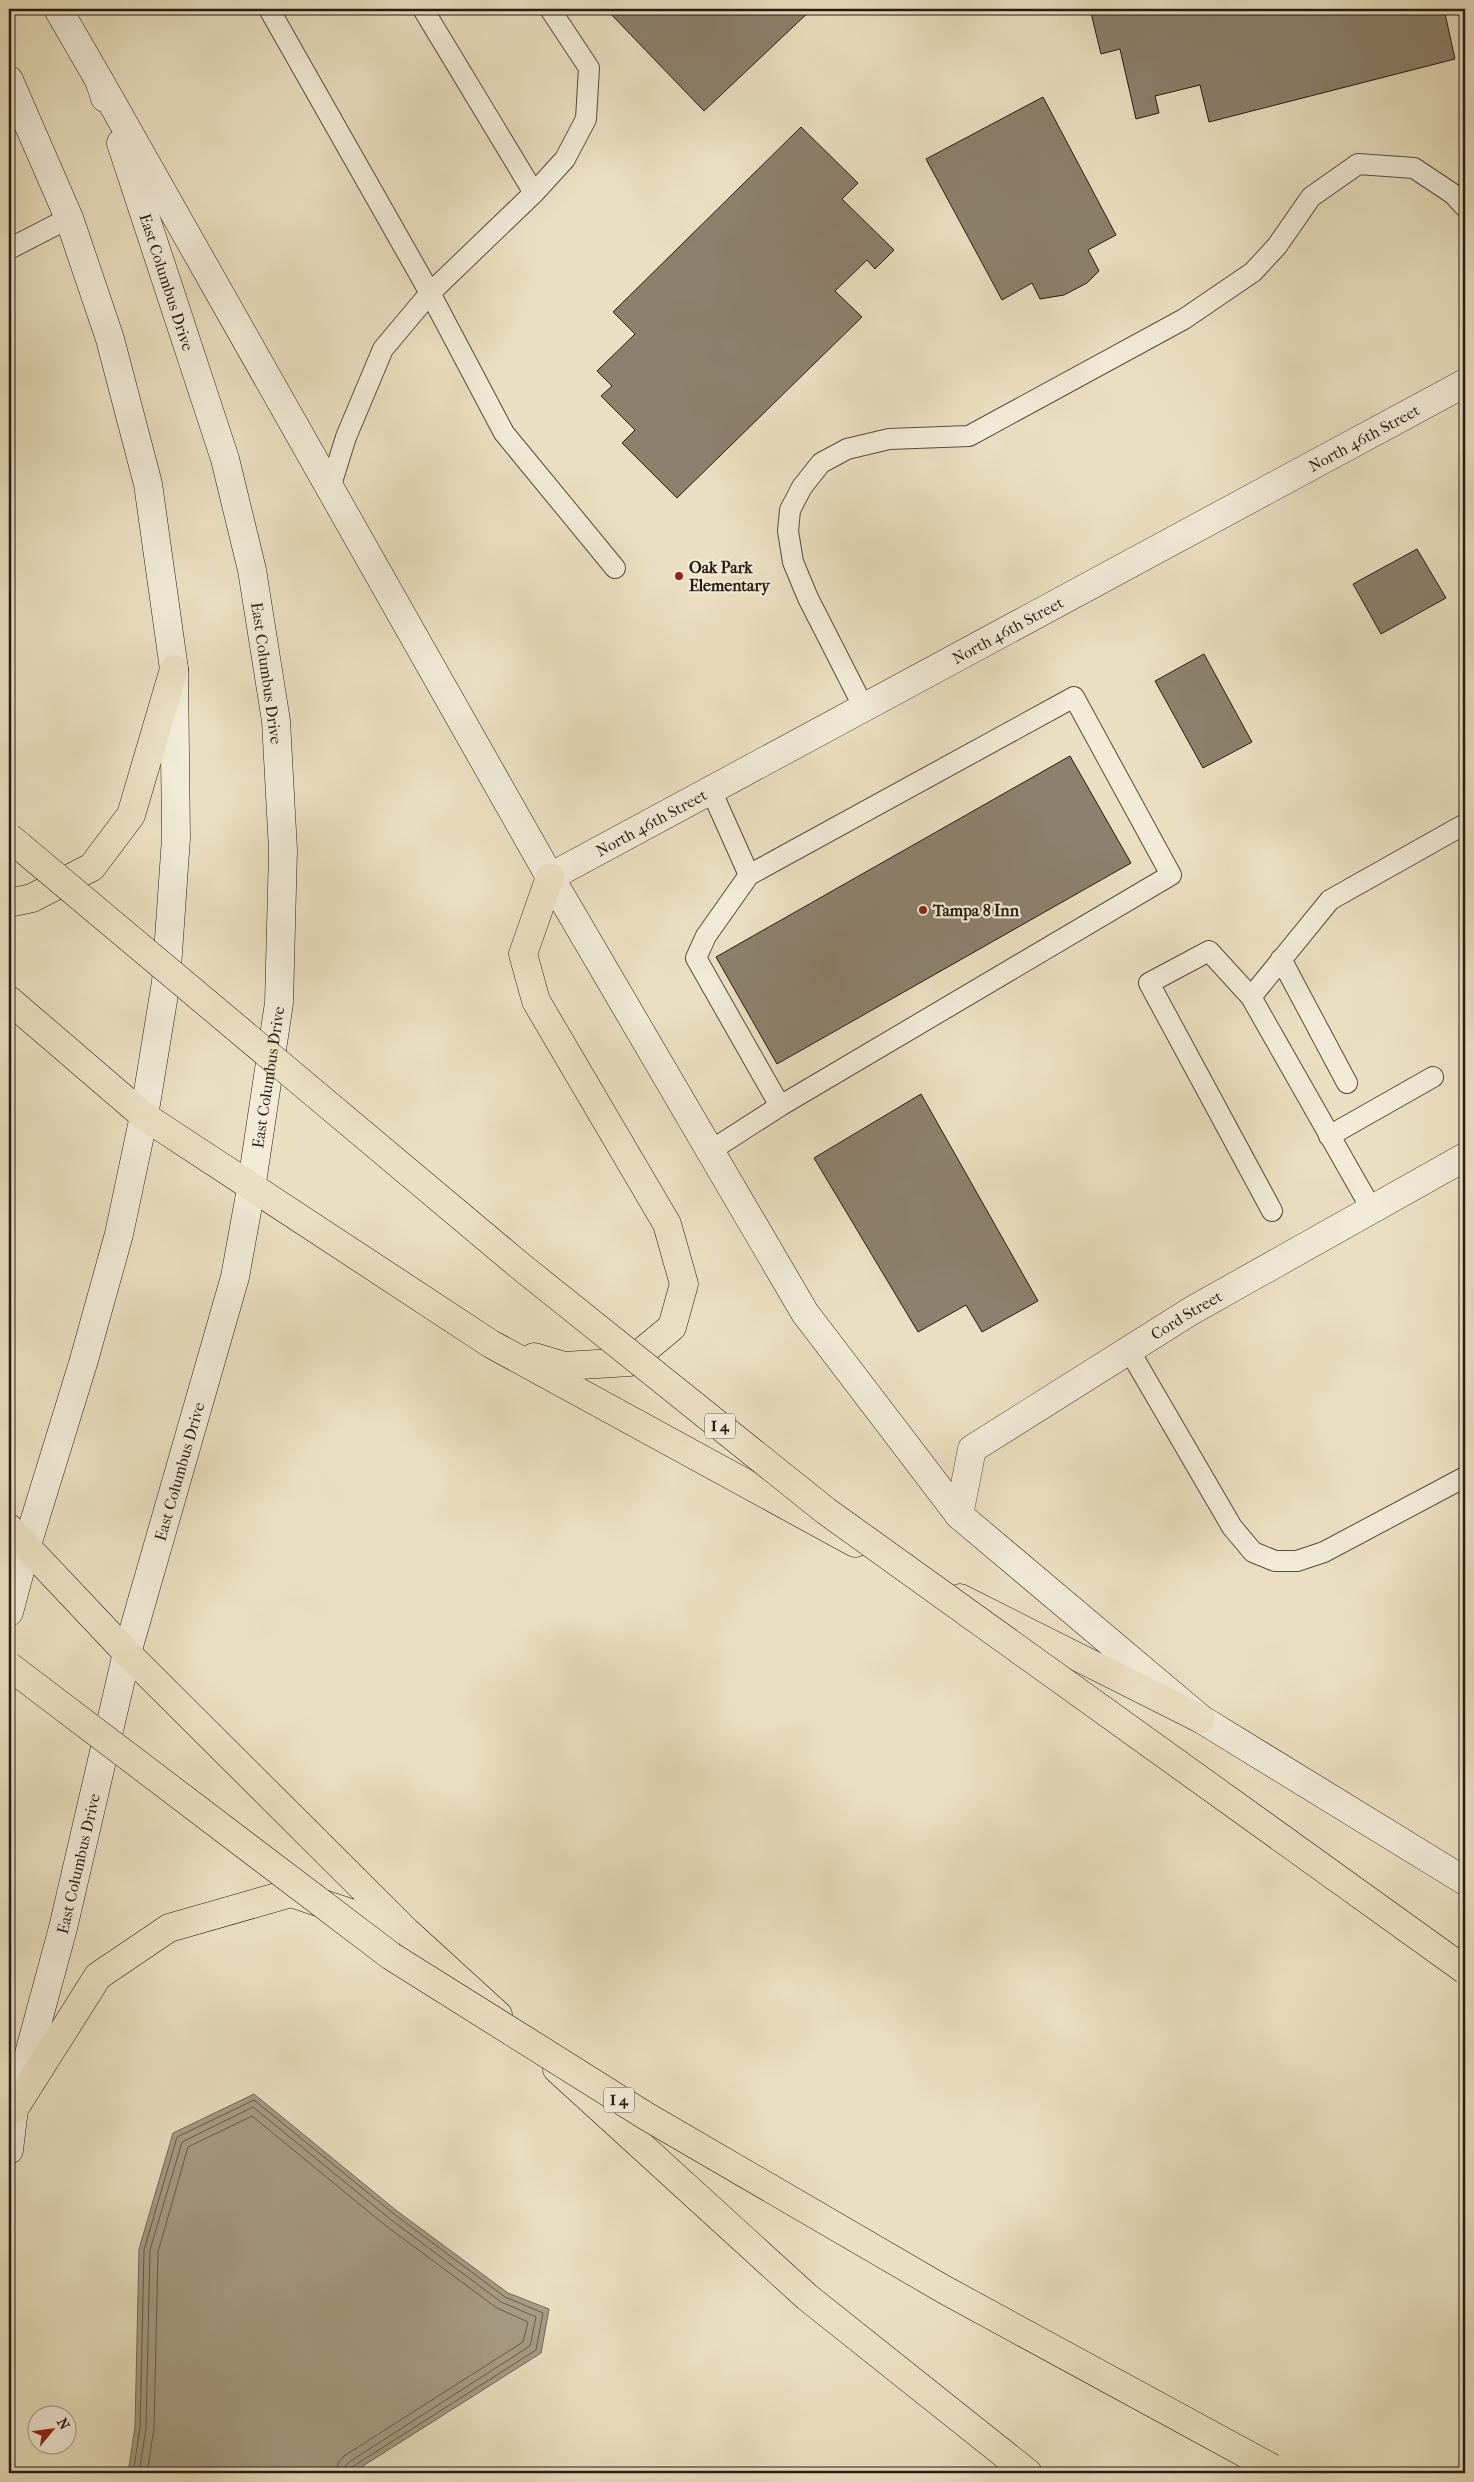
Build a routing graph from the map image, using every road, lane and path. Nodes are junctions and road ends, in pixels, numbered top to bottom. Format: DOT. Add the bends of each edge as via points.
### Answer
graph roads {
  1 [pos="58,9"];
  2 [pos="269,9"];
  3 [pos="423,9"];
  4 [pos="550,9"];
  5 [pos="9,80"];
  6 [pos="99,80"];
  7 [pos="534,193"];
  8 [pos="1465,207"];
  9 [pos="69,218"];
  10 [pos="9,249"];
  11 [pos="430,293"];
  12 [pos="1465,383"];
  13 [pos="330,488"];
  14 [pos="615,568"];
  15 [pos="174,669"];
  16 [pos="864,708"];
  17 [pos="711,790"];
  18 [pos="1465,824"];
  19 [pos="9,838"];
  20 [pos="749,875"];
  21 [pos="550,877"];
  22 [pos="9,903"];
  23 [pos="1281,959"];
  24 [pos="1251,997"];
  25 [pos="9,1000"];
  26 [pos="1433,1077"];
  27 [pos="1347,1083"];
  28 [pos="780,1106"];
  29 [pos="144,1116"];
  30 [pos="1329,1136"];
  31 [pos="710,1151"];
  32 [pos="1465,1157"];
  33 [pos="252,1189"];
  34 [pos="1372,1210"];
  35 [pos="1272,1211"];
  36 [pos="491,1344"];
  37 [pos="1129,1350"];
  38 [pos="1465,1477"];
  39 [pos="959,1515"];
  40 [pos="18,1537"];
  41 [pos="9,1612"];
  42 [pos="127,1653"];
  43 [pos="9,1666"];
  44 [pos="1201,1719"];
  45 [pos="1465,1881"];
  46 [pos="406,1931"];
  47 [pos="1465,1970"];
  48 [pos="14,2109"];
  49 [pos="9,2150"];
  50 [pos="1028,2473"];
  51 [pos="1283,2473"];
  1 -- 6 [label="main road, East Columbus Drive"];
  2 -- 11 [label="lane"];
  3 -- 7 [label="lane"];
  4 -- 7 [label="lane" via="589,68 586,119 565,159"];
  5 -- 9 [label="main road"];
  6 -- 13 [label="main road"];
  6 -- 33 [label="main road, East Columbus Drive" via="225,460 252,570 276,721 283,850 280,1003"];
  7 -- 11 [label="lane"];
  8 -- 16 [label="lane" via="1453,194 1414,168 1358,164 1311,197 1277,246 1253,272 1184,319 969,436 889,439 847,449 821,463 802,487 790,510 788,531 793,562"];
  9 -- 10 [label="lane"];
  9 -- 15 [label="main road" via="110,339 148,484"];
  11 -- 13 [label="lane" via="383,349 346,437"];
  11 -- 14 [label="lane" via="504,433"];
  12 -- 16 [label="main road, North 46th Street"];
  13 -- 21 [label="main road"];
  15 -- 22 [label="highway" via="131,815 92,866 32,898"];
  15 -- 29 [label="main road" via="176,848 166,982"];
  16 -- 17 [label="main road, North 46th Street"];
  17 -- 20 [label="lane"];
  17 -- 21 [label="main road, North 46th Street"];
  18 -- 23 [label="lane" via="1330,900"];
  19 -- 47 [label="highway, I 4, bridge" via="519,1265 826,1511"];
  20 -- 28 [label="lane" via="706,936 696,958"];
  20 -- 28 [label="lane" via="1074,697 1171,875"];
  21 -- 31 [label="main road"];
  21 -- 36 [label="highway" via="523,954 536,1001 667,1224 684,1284 672,1327 630,1362 564,1366"];
  23 -- 24 [label="lane"];
  23 -- 27 [label="lane"];
  24 -- 30 [label="lane"];
  24 -- 35 [label="lane" via="1210,951 1148,983"];
  25 -- 29 [label="highway"];
  26 -- 30 [label="lane"];
  28 -- 31 [label="lane"];
  29 -- 33 [label="highway"];
  29 -- 40 [label="main road" via="119,1234 84,1360"];
  30 -- 34 [label="lane"];
  31 -- 39 [label="main road" via="805,1313"];
  32 -- 34 [label="main road, Cord Street"];
  33 -- 36 [label="highway"];
  33 -- 42 [label="main road, East Columbus Drive" via="235,1277"];
  34 -- 37 [label="main road, Cord Street" via="1191,1311"];
  36 -- 44 [label="highway" via="892,1564"];
  37 -- 38 [label="lane" via="1232,1527 1253,1552 1274,1561 1297,1561 1324,1552"];
  37 -- 39 [label="main road, Cord Street" via="972,1449"];
  39 -- 44 [label="main road"];
  40 -- 41 [label="main road"];
  40 -- 42 [label="highway"];
  42 -- 46 [label="highway"];
  42 -- 48 [label="main road, East Columbus Drive" via="63,1928"];
  43 -- 51 [label="highway, I 4, bridge" via="400,1961 646,2116 936,2285"];
  44 -- 45 [label="main road"];
  46 -- 48 [label="highway" via="291,1893 170,1928 98,1976"];
  46 -- 50 [label="highway" via="807,2297"];
  48 -- 49 [label="main road, East Columbus Drive"];
}
